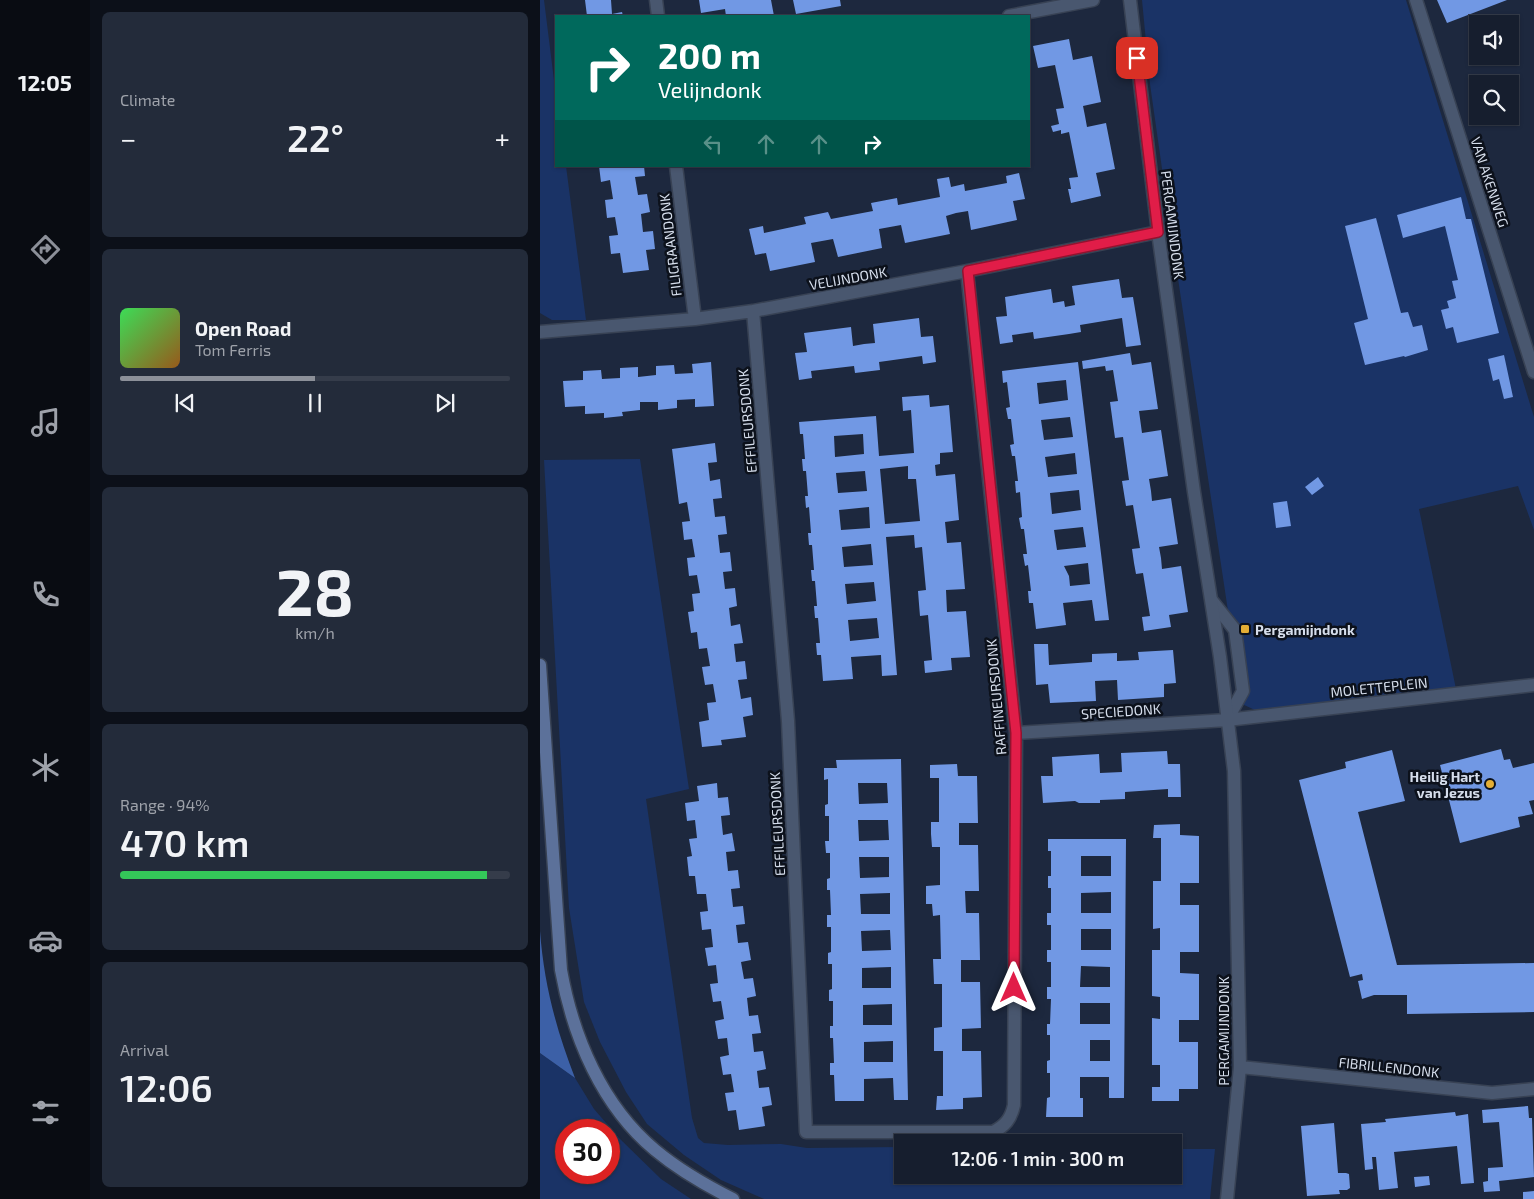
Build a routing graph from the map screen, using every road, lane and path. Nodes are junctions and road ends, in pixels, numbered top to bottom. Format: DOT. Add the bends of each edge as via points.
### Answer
graph roads {
  1 [pos="656,0"];
  2 [pos="1093,0"];
  3 [pos="1130,0"];
  4 [pos="1416,0"];
  5 [pos="658,15"];
  6 [pos="1014,15"];
  7 [pos="676,167"];
  8 [pos="1158,232"];
  9 [pos="968,271"];
  10 [pos="753,311"];
  11 [pos="694,319"];
  12 [pos="540,332"];
  13 [pos="1534,372"];
  14 [pos="1212,601"];
  15 [pos="540,666"];
  16 [pos="1534,685"];
  17 [pos="1227,720"];
  18 [pos="1016,733"];
  19 [pos="1240,1067"];
  20 [pos="1534,1089"];
  21 [pos="1008,1122"];
  22 [pos="733,1199"];
  23 [pos="1227,1199"];
  1 -- 5 [label="street"];
  2 -- 6 [label="street"];
  3 -- 8 [label="street, PERGAMIJNDONK"];
  4 -- 13 [label="street, VAN AKENWEG"];
  7 -- 11 [label="street, FILIGRAANDONK"];
  8 -- 9 [label="street, VELIJNDONK"];
  8 -- 14 [label="street, PERGAMIJNDONK"];
  9 -- 10 [label="street, VELIJNDONK"];
  9 -- 18 [label="street, RAFFINEURSDONK"];
  10 -- 11 [label="street, VELIJNDONK"];
  10 -- 21 [label="street, EFFILEURSDONK" via="788,722 806,1132 992,1132"];
  11 -- 12 [label="street, VELIJNDONK"];
  14 -- 17 [label="street, PERGAMIJNDONK"];
  14 -- 17 [label="street" via="1235,630 1242,682 1243,691"];
  15 -- 22 [label="street" via="561,970 582,1048 615,1105 642,1138 688,1175"];
  16 -- 17 [label="street, MOLETTEPLEIN"];
  17 -- 18 [label="street, SPECIEDONK"];
  17 -- 19 [label="street, PERGAMIJNDONK" via="1234,771"];
  18 -- 21 [label="street, RAFFINEURSDONK" via="1014,1106"];
  19 -- 20 [label="street, FIBRILLENDONK" via="1492,1093"];
  19 -- 23 [label="street, PERGAMIJNDONK"];
}
